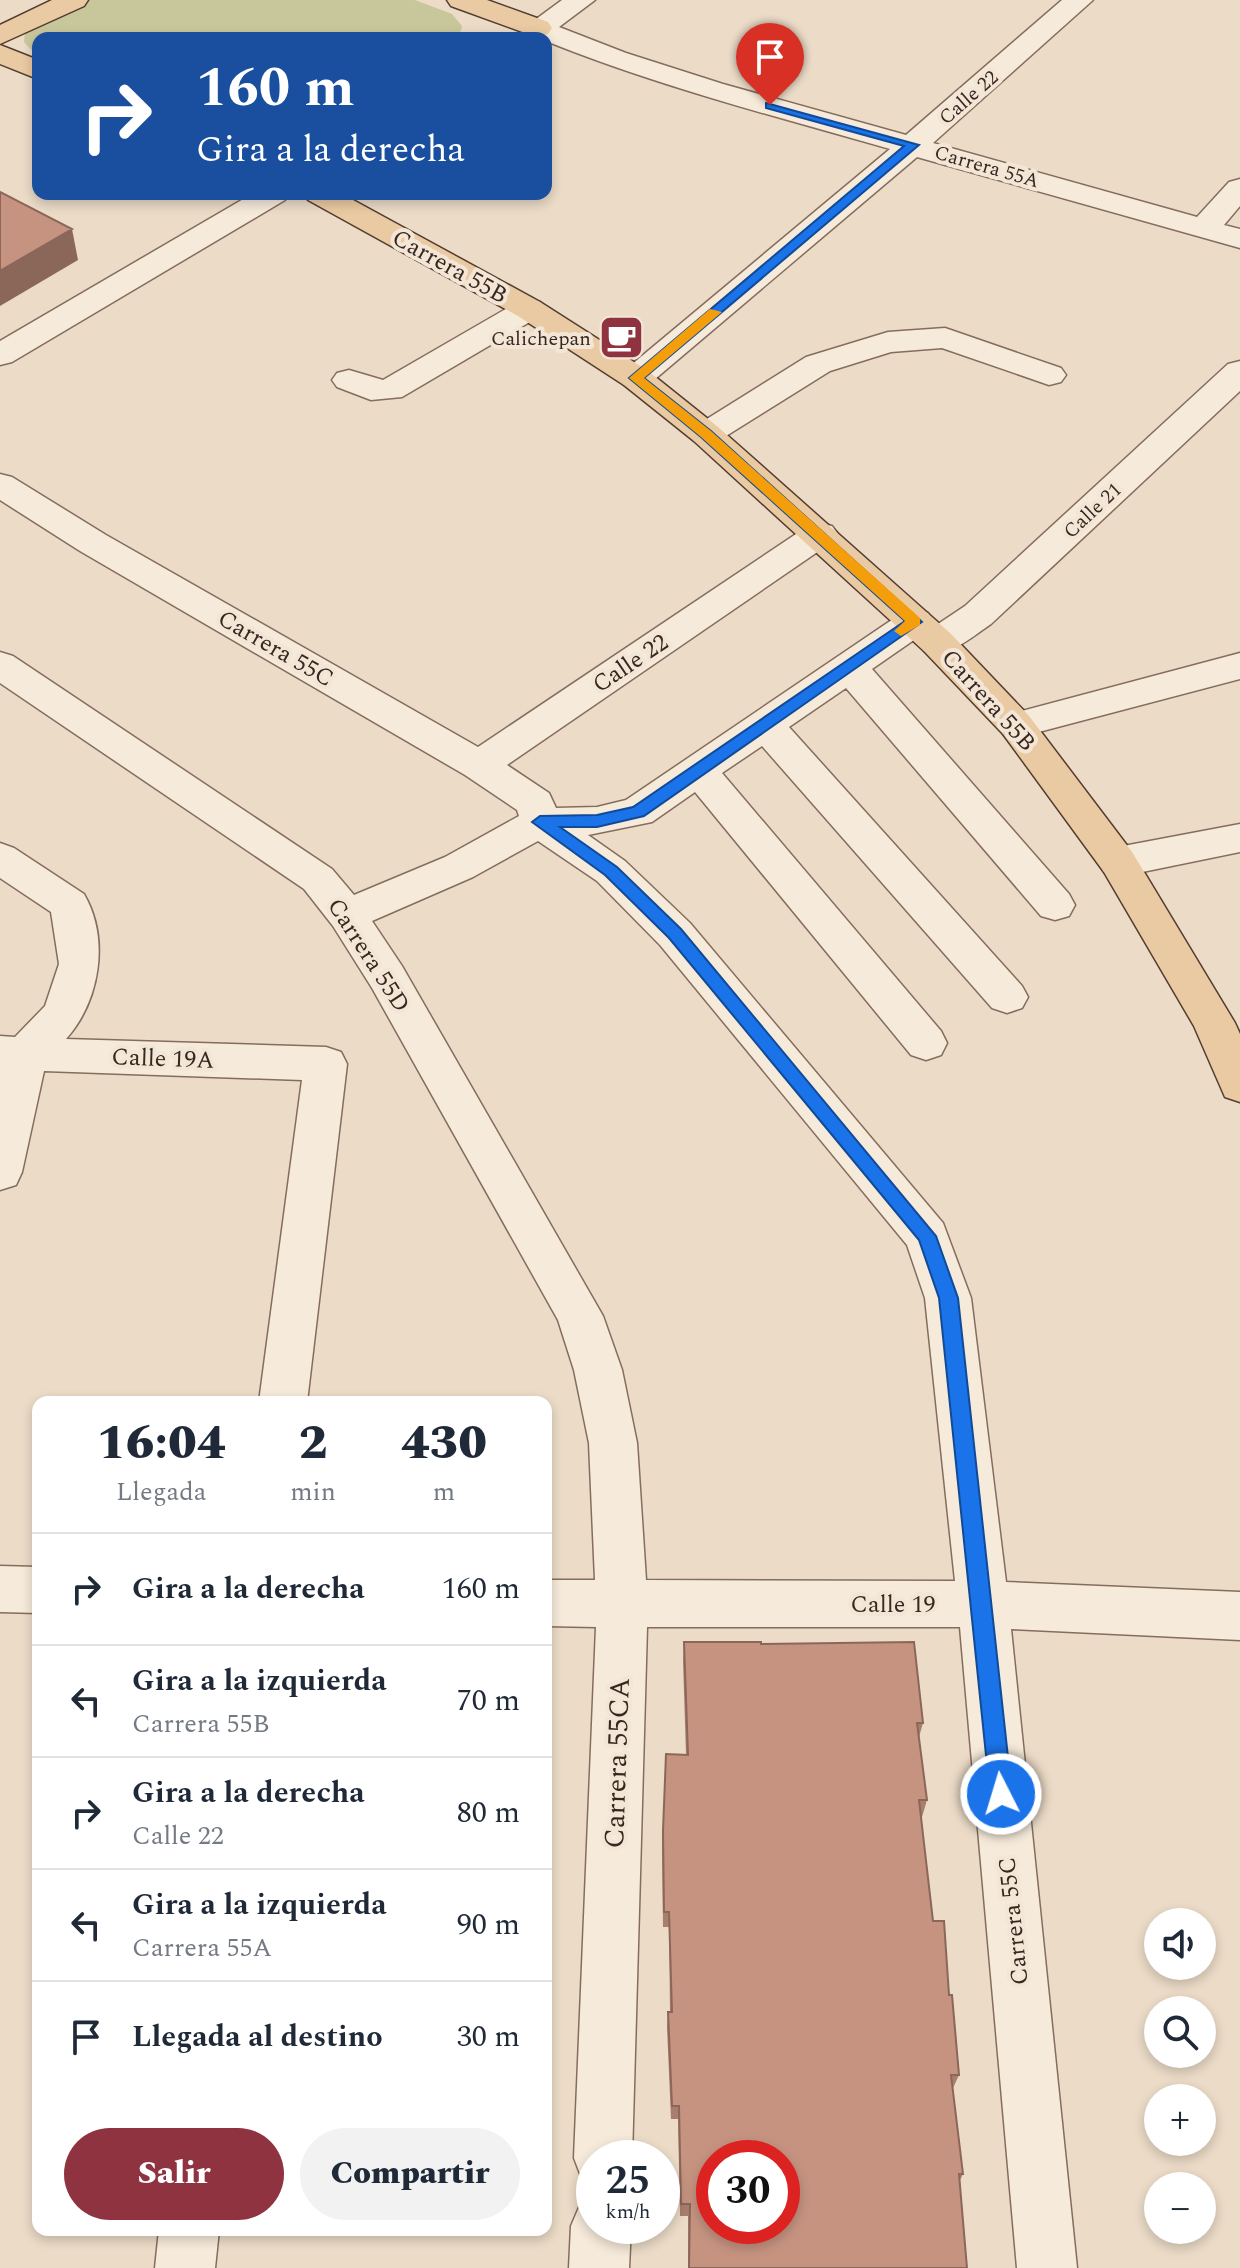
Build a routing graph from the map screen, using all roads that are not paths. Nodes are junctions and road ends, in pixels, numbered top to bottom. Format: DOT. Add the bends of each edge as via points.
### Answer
graph roads {
  1 [pos="74,0"];
  2 [pos="461,0"];
  3 [pos="581,0"];
  4 [pos="1079,0"];
  5 [pos="528,32"];
  6 [pos="532,32"];
  7 [pos="0,36"];
  8 [pos="552,40"];
  9 [pos="0,54"];
  10 [pos="32,67"];
  11 [pos="913,145"];
  12 [pos="1240,188"];
  13 [pos="264,200"];
  14 [pos="330,200"];
  15 [pos="1203,229"];
  16 [pos="1240,239"];
  17 [pos="529,309"];
  18 [pos="0,355"];
  19 [pos="1049,375"];
  20 [pos="636,378"];
  21 [pos="349,380"];
  22 [pos="1237,381"];
  23 [pos="706,434"];
  24 [pos="0,485"];
  25 [pos="820,534"];
  26 [pos="926,632"];
  27 [pos="0,665"];
  28 [pos="848,666"];
  29 [pos="1240,666"];
  30 [pos="764,723"];
  31 [pos="1016,725"];
  32 [pos="479,765"];
  33 [pos="698,770"];
  34 [pos="540,822"];
  35 [pos="1240,838"];
  36 [pos="0,858"];
  37 [pos="1118,862"];
  38 [pos="1055,905"];
  39 [pos="347,915"];
  40 [pos="1007,997"];
  41 [pos="1227,1022"];
  42 [pos="926,1043"];
  43 [pos="13,1053"];
  44 [pos="1240,1085"];
  45 [pos="0,1172"];
  46 [pos="598,1370"];
  47 [pos="284,1396"];
  48 [pos="0,1589"];
  49 [pos="32,1590"];
  50 [pos="552,1603"];
  51 [pos="983,1604"];
  52 [pos="622,1605"];
  53 [pos="1240,1616"];
  54 [pos="604,2140"];
  55 [pos="188,2236"];
  56 [pos="600,2244"];
  57 [pos="185,2268"];
  58 [pos="599,2268"];
  59 [pos="1047,2268"];
  1 -- 7 [label="main road"];
  2 -- 5 [label="main road, Carrera 55A"];
  3 -- 6 [label="street"];
  4 -- 11 [label="street, Calle 22"];
  8 -- 11 [label="street, Carrera 55A"];
  9 -- 10 [label="main road"];
  11 -- 15 [label="street, Carrera 55A"];
  11 -- 20 [label="street, Calle 22"];
  12 -- 15 [label="street"];
  13 -- 18 [label="street"];
  14 -- 17 [label="main road, Carrera 55B"];
  15 -- 16 [label="street, Carrera 55A"];
  17 -- 20 [label="main road, Carrera 55B"];
  17 -- 21 [label="street" via="390,390 371,390"];
  19 -- 23 [label="street" via="945,338 888,342 818,364"];
  20 -- 23 [label="main road, Carrera 55B"];
  22 -- 26 [label="street, Calle 21" via="978,615"];
  23 -- 25 [label="main road, Carrera 55B"];
  24 -- 32 [label="street, Carrera 55C"];
  25 -- 26 [label="main road, Carrera 55B"];
  25 -- 32 [label="street, Calle 22"];
  26 -- 28 [label="street, Calle 21"];
  26 -- 31 [label="main road, Carrera 55B"];
  27 -- 39 [label="street, Carrera 55D" via="318,879"];
  28 -- 30 [label="street, Calle 21"];
  28 -- 38 [label="street"];
  29 -- 31 [label="street"];
  30 -- 33 [label="street, Calle 21"];
  30 -- 40 [label="street"];
  31 -- 37 [label="main road, Carrera 55B"];
  32 -- 34 [label="street, Carrera 55C" via="535,803"];
  33 -- 34 [label="street, Calle 21" via="638,812 597,821"];
  33 -- 42 [label="street"];
  34 -- 39 [label="street" via="459,867"];
  34 -- 51 [label="street, Carrera 55C" via="611,871 675,934 927,1236 948,1298"];
  35 -- 37 [label="street"];
  36 -- 43 [label="street" via="70,905 80,964 63,1014"];
  37 -- 41 [label="main road, Carrera 55B"];
  39 -- 46 [label="street, Carrera 55D" via="580,1316"];
  41 -- 44 [label="main road, Carrera 55B"];
  43 -- 45 [label="street"];
  43 -- 47 [label="street, Calle 19A" via="326,1064"];
  46 -- 52 [label="street, Carrera 55CA" via="613,1443"];
  48 -- 49 [label="street"];
  50 -- 52 [label="street, Calle 19"];
  51 -- 52 [label="street, Calle 19"];
  51 -- 53 [label="street, Calle 19"];
  51 -- 59 [label="street, Carrera 55C"];
  52 -- 54 [label="street, Carrera 55CA"];
  55 -- 57 [label="street"];
  56 -- 58 [label="street"];
}
